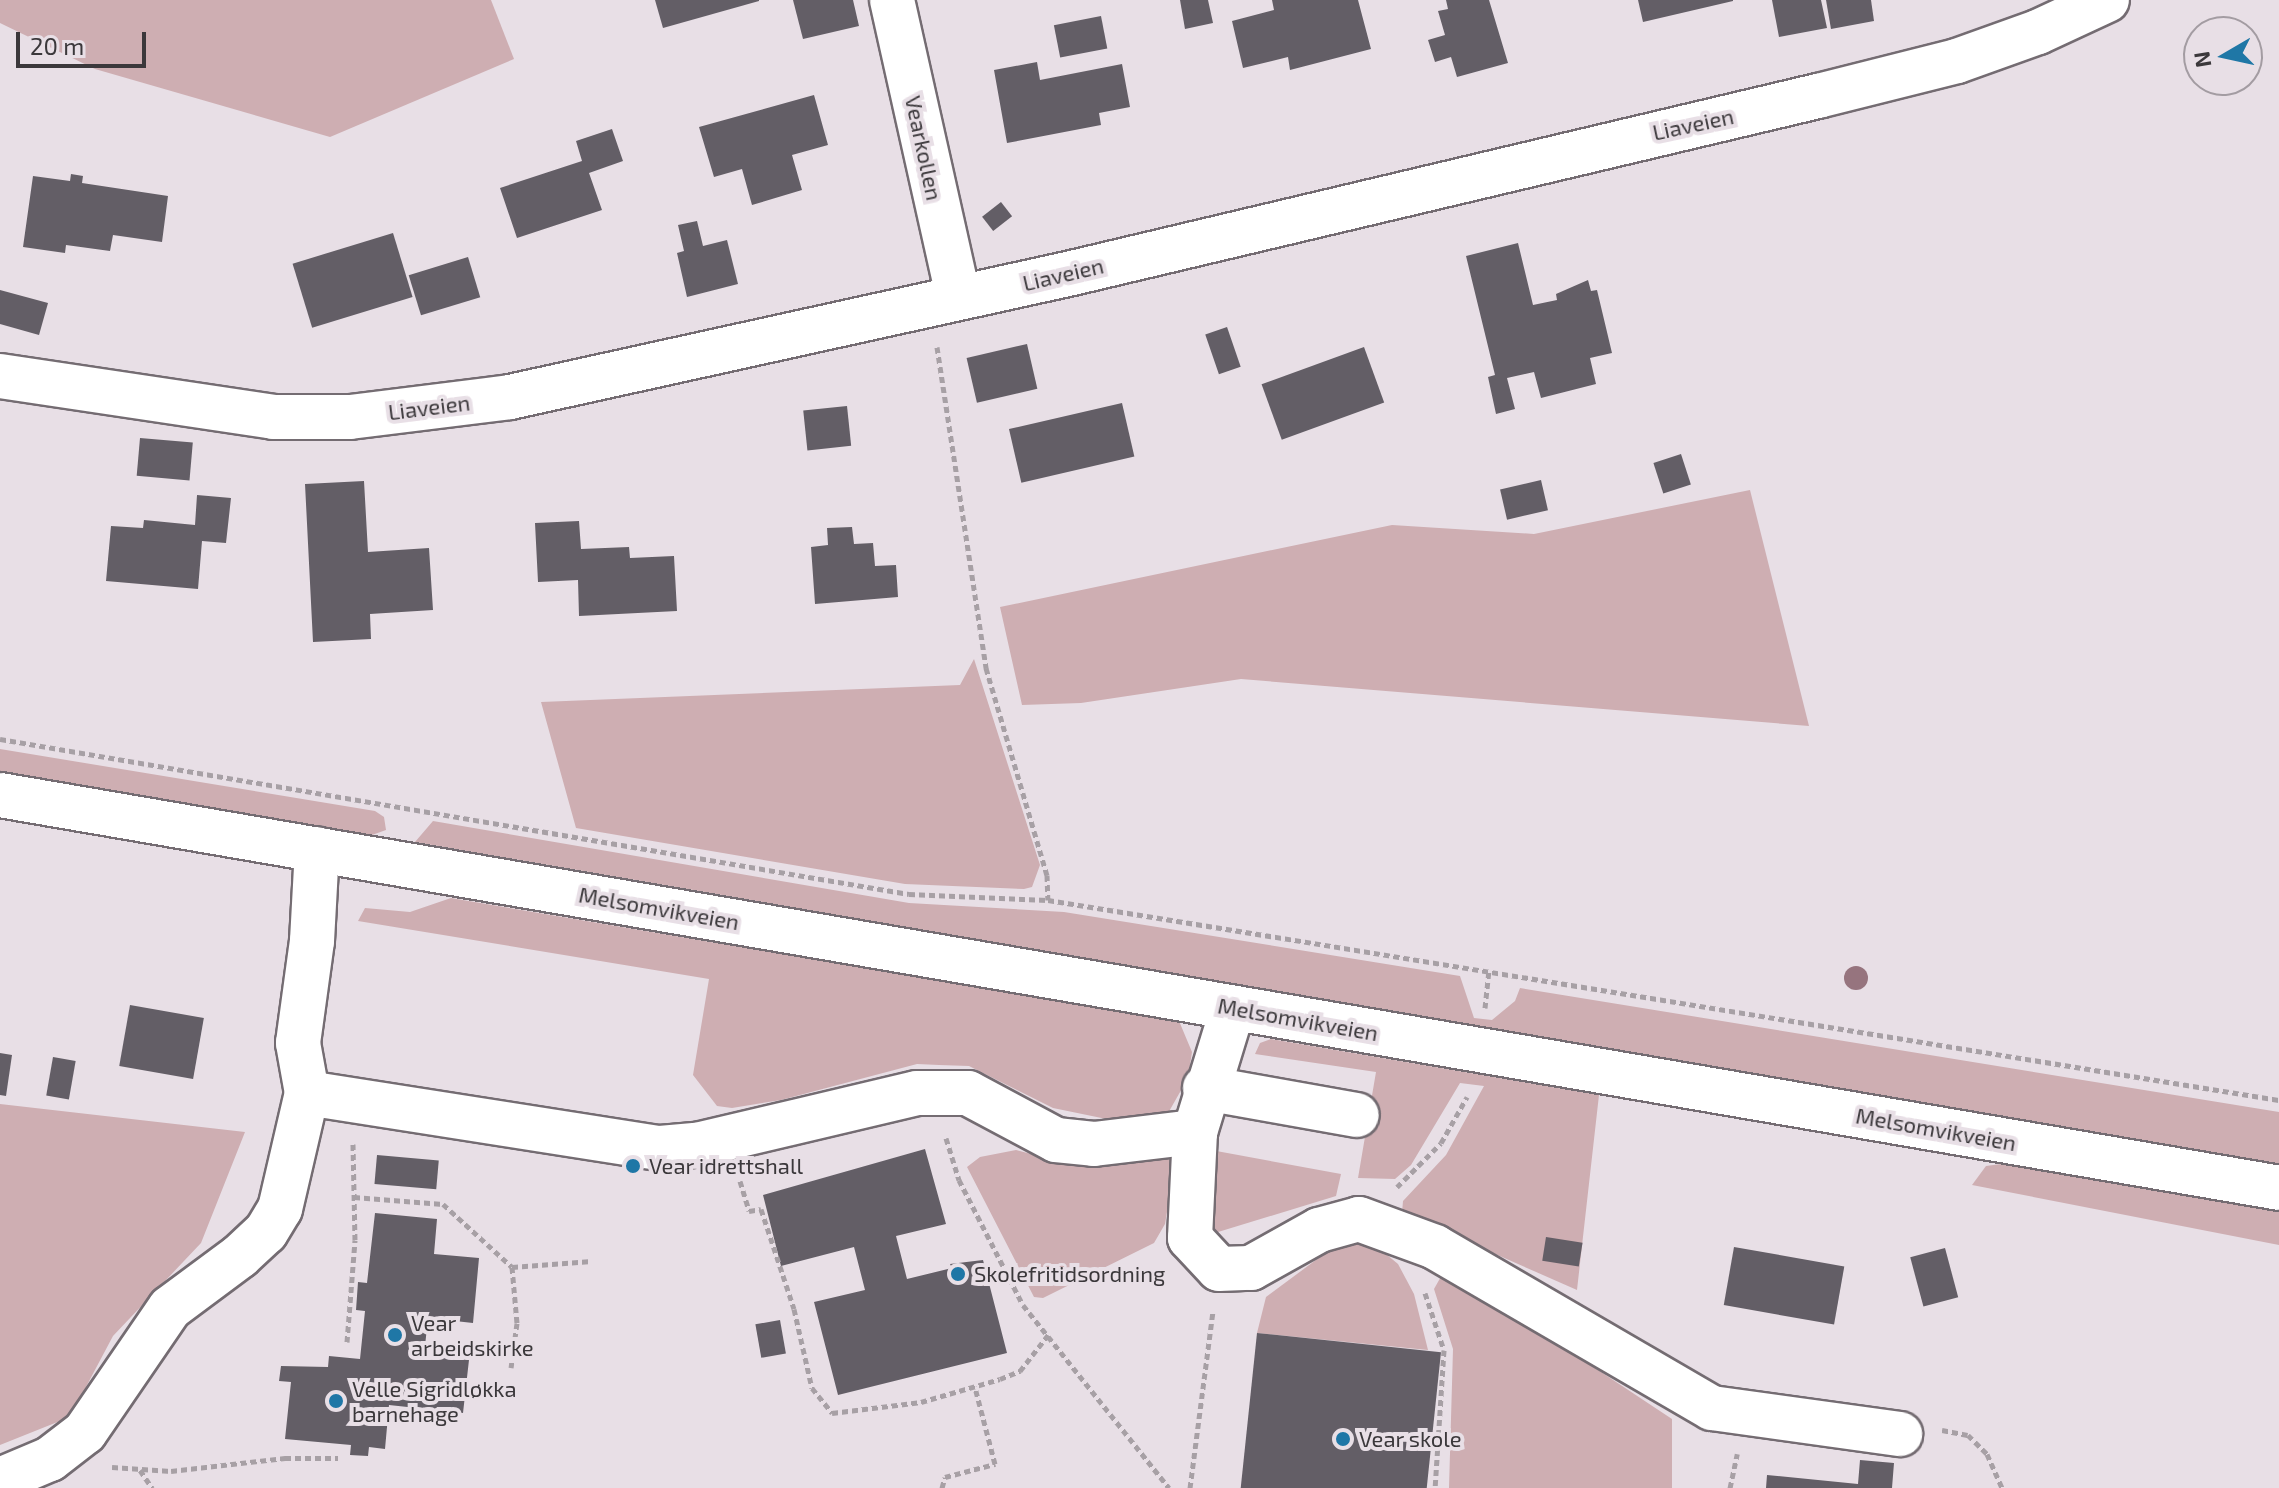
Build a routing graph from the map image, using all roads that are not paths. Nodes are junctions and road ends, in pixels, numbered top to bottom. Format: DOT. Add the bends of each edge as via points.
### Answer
graph roads {
  1 [pos="892,0"];
  2 [pos="2107,0"];
  3 [pos="944,299"];
  4 [pos="0,376"];
  5 [pos="0,795"];
  6 [pos="317,849"];
  7 [pos="1233,1008"];
  8 [pos="1205,1088"];
  9 [pos="307,1093"];
  10 [pos="1357,1115"];
  11 [pos="1195,1132"];
  12 [pos="2279,1188"];
  13 [pos="1900,1434"];
  14 [pos="0,1480"];
  1 -- 3 [label="street, Vearkollen"];
  2 -- 3 [label="street, Liaveien" via="2038,32 1927,69"];
  3 -- 4 [label="street, Liaveien" via="521,395 350,417 240,414"];
  5 -- 6 [label="street, Melsomvikveien"];
  6 -- 7 [label="street, Melsomvikveien"];
  6 -- 9 [label="street" via="298,1043"];
  7 -- 8 [label="street"];
  7 -- 12 [label="street, Melsomvikveien"];
  8 -- 10 [label="street"];
  8 -- 11 [label="street"];
  9 -- 11 [label="street" via="660,1148 697,1145 917,1093 968,1093 1056,1140 1094,1144"];
  9 -- 14 [label="street" via="291,1176 266,1232 170,1308 85,1432 45,1461"];
  11 -- 13 [label="street" via="1190,1238 1219,1269 1240,1272 1319,1230 1359,1219 1435,1247 1712,1408"];
}
